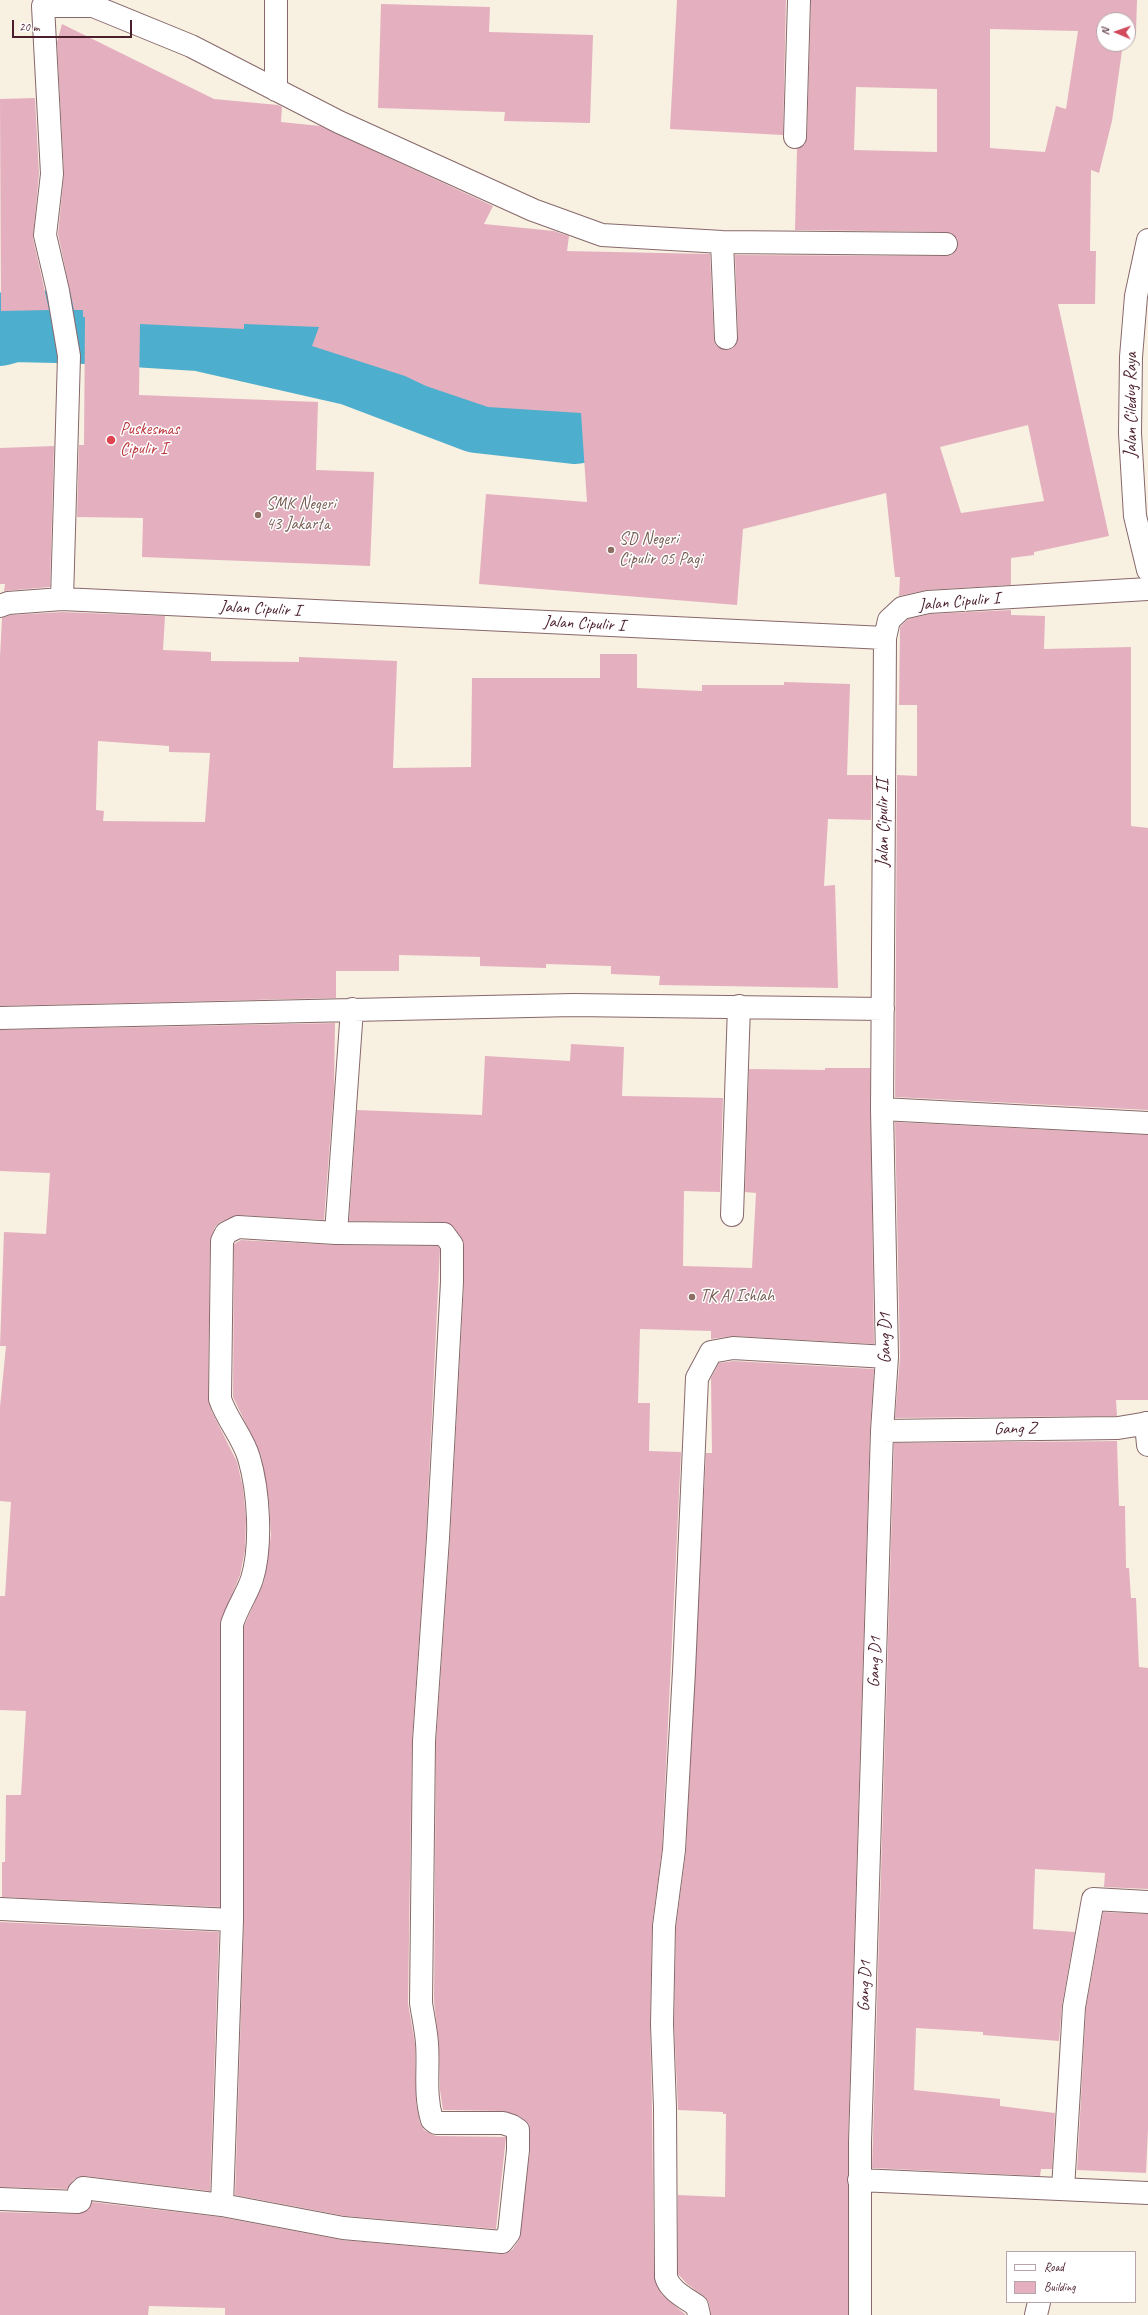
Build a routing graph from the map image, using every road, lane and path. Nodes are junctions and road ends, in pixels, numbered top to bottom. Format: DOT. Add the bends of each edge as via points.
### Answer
graph roads {
  1 [pos="276,0"];
  2 [pos="799,0"];
  3 [pos="276,90"];
  4 [pos="795,137"];
  5 [pos="1148,240"];
  6 [pos="722,242"];
  7 [pos="946,244"];
  8 [pos="726,338"];
  9 [pos="1148,570"];
  10 [pos="1148,589"];
  11 [pos="62,599"];
  12 [pos="0,606"];
  13 [pos="885,638"];
  14 [pos="740,1006"];
  15 [pos="352,1009"];
  16 [pos="883,1009"];
  17 [pos="0,1018"];
  18 [pos="882,1109"];
  19 [pos="1148,1123"];
  20 [pos="732,1215"];
  21 [pos="336,1233"];
  22 [pos="887,1357"];
  23 [pos="1147,1423"];
  24 [pos="882,1430"];
  25 [pos="1148,1445"];
  26 [pos="1148,1902"];
  27 [pos="0,1909"];
  28 [pos="232,1920"];
  29 [pos="859,2180"];
  30 [pos="1063,2189"];
  31 [pos="1148,2193"];
  32 [pos="0,2198"];
  33 [pos="222,2205"];
  34 [pos="1040,2303"];
  35 [pos="699,2315"];
  36 [pos="860,2315"];
  37 [pos="1036,2315"];
  1 -- 3 [label="street"];
  2 -- 4 [label="street"];
  3 -- 6 [label="street" via="339,122 533,210 602,235"];
  3 -- 11 [label="street" via="191,46 93,6 42,6 52,174 45,235 69,356"];
  5 -- 9 [label="street, Jalan Ciledug Raya" via="1136,296 1131,356 1130,433 1135,516"];
  6 -- 7 [label="street"];
  6 -- 8 [label="street"];
  10 -- 13 [label="street, Jalan Cipulir I" via="928,602 902,608 889,620"];
  11 -- 12 [label="street, Jalan Cipulir I" via="8,603"];
  11 -- 13 [label="street, Jalan Cipulir I"];
  13 -- 16 [label="street, Jalan Cipulir II"];
  14 -- 15 [label="street" via="573,1004"];
  14 -- 16 [label="street"];
  14 -- 20 [label="street"];
  15 -- 17 [label="street"];
  15 -- 21 [label="street"];
  16 -- 18 [label="street, Gang D1"];
  18 -- 19 [label="street"];
  18 -- 22 [label="street, Gang D1"];
  21 -- 28 [label="street" via="238,1227 226,1234 222,1241 220,1399 249,1458 258,1524 257,1554 252,1580 232,1624"];
  21 -- 33 [label="street" via="444,1234 452,1245 438,1538 424,1741 421,2003 427,2043 426,2091 432,2120 436,2123 503,2123 518,2130 509,2233 502,2242 485,2242 343,2228"];
  22 -- 24 [label="street, Gang D1"];
  22 -- 35 [label="street" via="733,1348 712,1352 697,1378 674,1850 664,1926 662,2024 666,2277 676,2292 697,2306"];
  23 -- 24 [label="street, Gang Z" via="1118,1428"];
  23 -- 25 [label="street"];
  24 -- 29 [label="street, Gang D1"];
  26 -- 30 [label="street" via="1093,1899 1074,2007"];
  27 -- 28 [label="street"];
  28 -- 33 [label="street"];
  29 -- 30 [label="street"];
  29 -- 36 [label="street, Gang D1"];
  30 -- 31 [label="street"];
  32 -- 33 [label="street" via="77,2202 80,2201 79,2192 83,2188"];
  34 -- 37 [label="street"];
}
